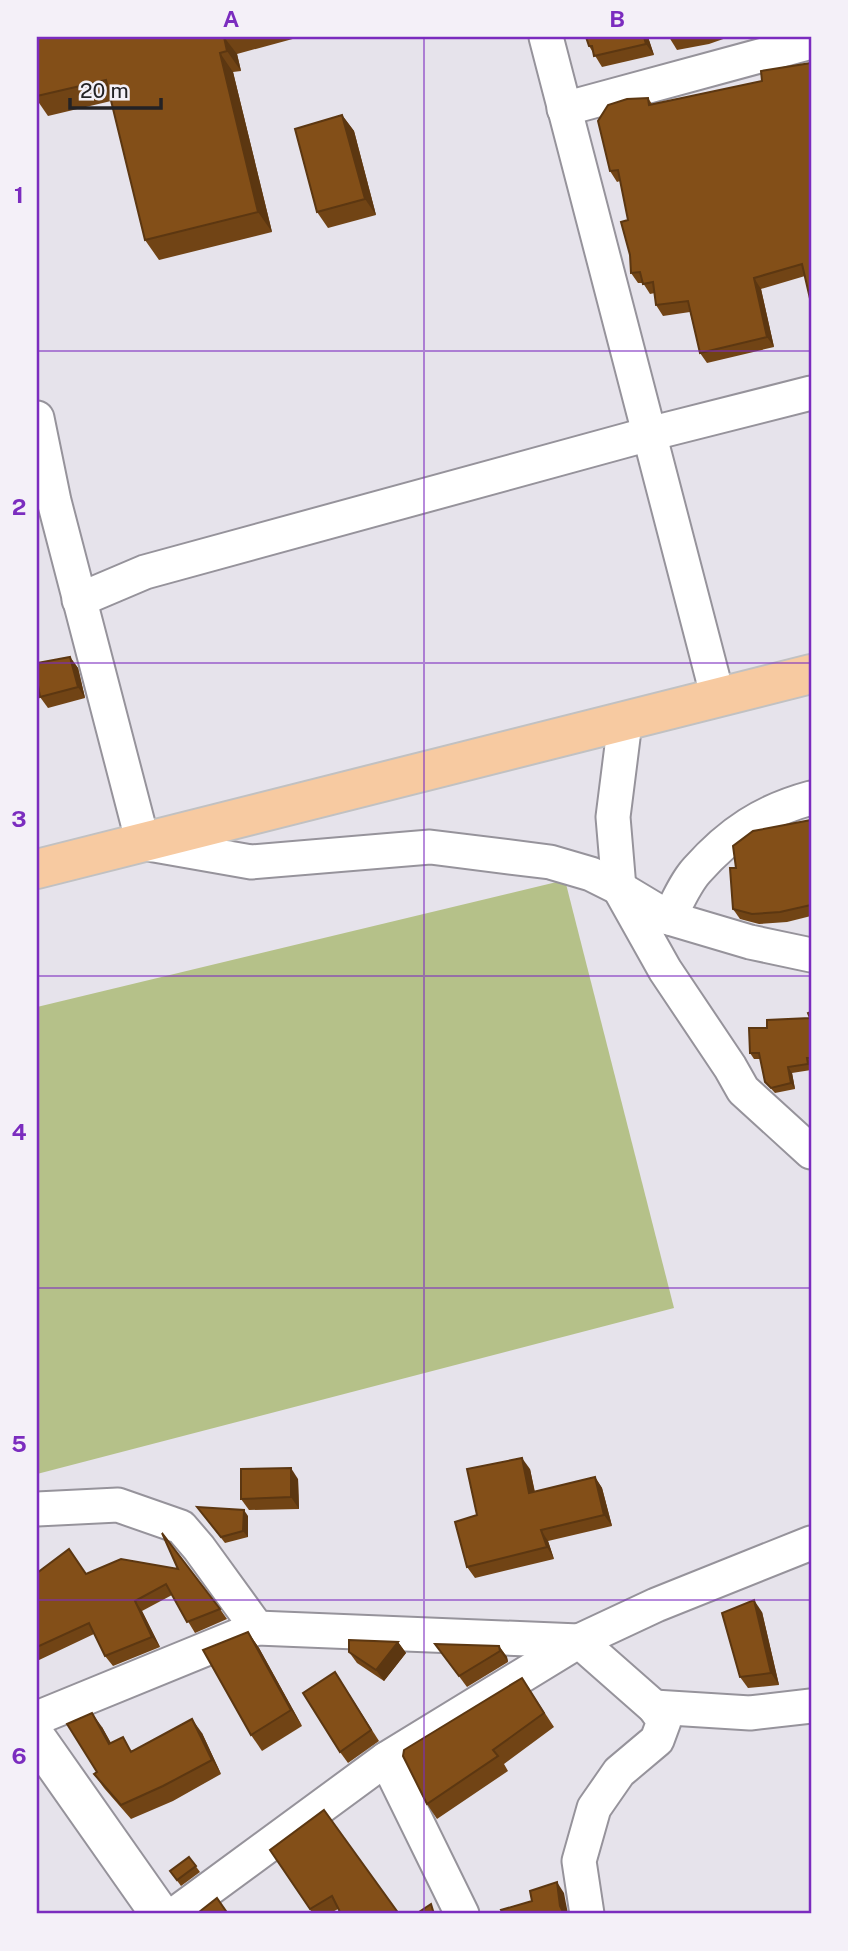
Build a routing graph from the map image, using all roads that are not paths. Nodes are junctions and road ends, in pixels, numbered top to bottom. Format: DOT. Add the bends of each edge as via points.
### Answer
graph roads {
  1 [pos="546,37"];
  2 [pos="811,42"];
  3 [pos="564,109"];
  4 [pos="811,393"];
  5 [pos="37,418"];
  6 [pos="649,434"];
  7 [pos="79,600"];
  8 [pos="811,674"];
  9 [pos="718,698"];
  10 [pos="625,722"];
  11 [pos="811,798"];
  12 [pos="143,843"];
  13 [pos="37,869"];
  14 [pos="620,888"];
  15 [pos="669,918"];
  16 [pos="811,955"];
  17 [pos="811,1152"];
  18 [pos="37,1509"];
  19 [pos="811,1544"];
  20 [pos="257,1628"];
  21 [pos="579,1641"];
  22 [pos="811,1706"];
  23 [pos="654,1707"];
  24 [pos="37,1718"];
  25 [pos="37,1739"];
  26 [pos="386,1759"];
  27 [pos="160,1914"];
  28 [pos="175,1914"];
  29 [pos="462,1914"];
  30 [pos="587,1914"];
  1 -- 3 [label="street"];
  2 -- 3 [label="street"];
  3 -- 6 [label="street"];
  4 -- 6 [label="street"];
  5 -- 7 [label="street"];
  6 -- 7 [label="street" via="145,572"];
  6 -- 9 [label="street"];
  7 -- 12 [label="street"];
  8 -- 9 [label="highway"];
  9 -- 10 [label="highway"];
  10 -- 12 [label="highway"];
  10 -- 14 [label="street" via="613,817"];
  11 -- 15 [label="street" via="747,823 695,872"];
  12 -- 13 [label="highway"];
  12 -- 14 [label="street" via="251,862 430,848 550,862"];
  14 -- 15 [label="street"];
  14 -- 17 [label="street" via="665,971 743,1090"];
  15 -- 16 [label="street"];
  18 -- 20 [label="street" via="118,1504 181,1527"];
  19 -- 21 [label="street" via="656,1605"];
  20 -- 21 [label="street"];
  20 -- 24 [label="street"];
  21 -- 23 [label="street"];
  21 -- 26 [label="street"];
  22 -- 23 [label="street" via="750,1713"];
  23 -- 30 [label="street" via="664,1721 657,1741 619,1772 594,1808 579,1861"];
  25 -- 27 [label="main road"];
  26 -- 28 [label="street"];
  26 -- 29 [label="street"];
}
